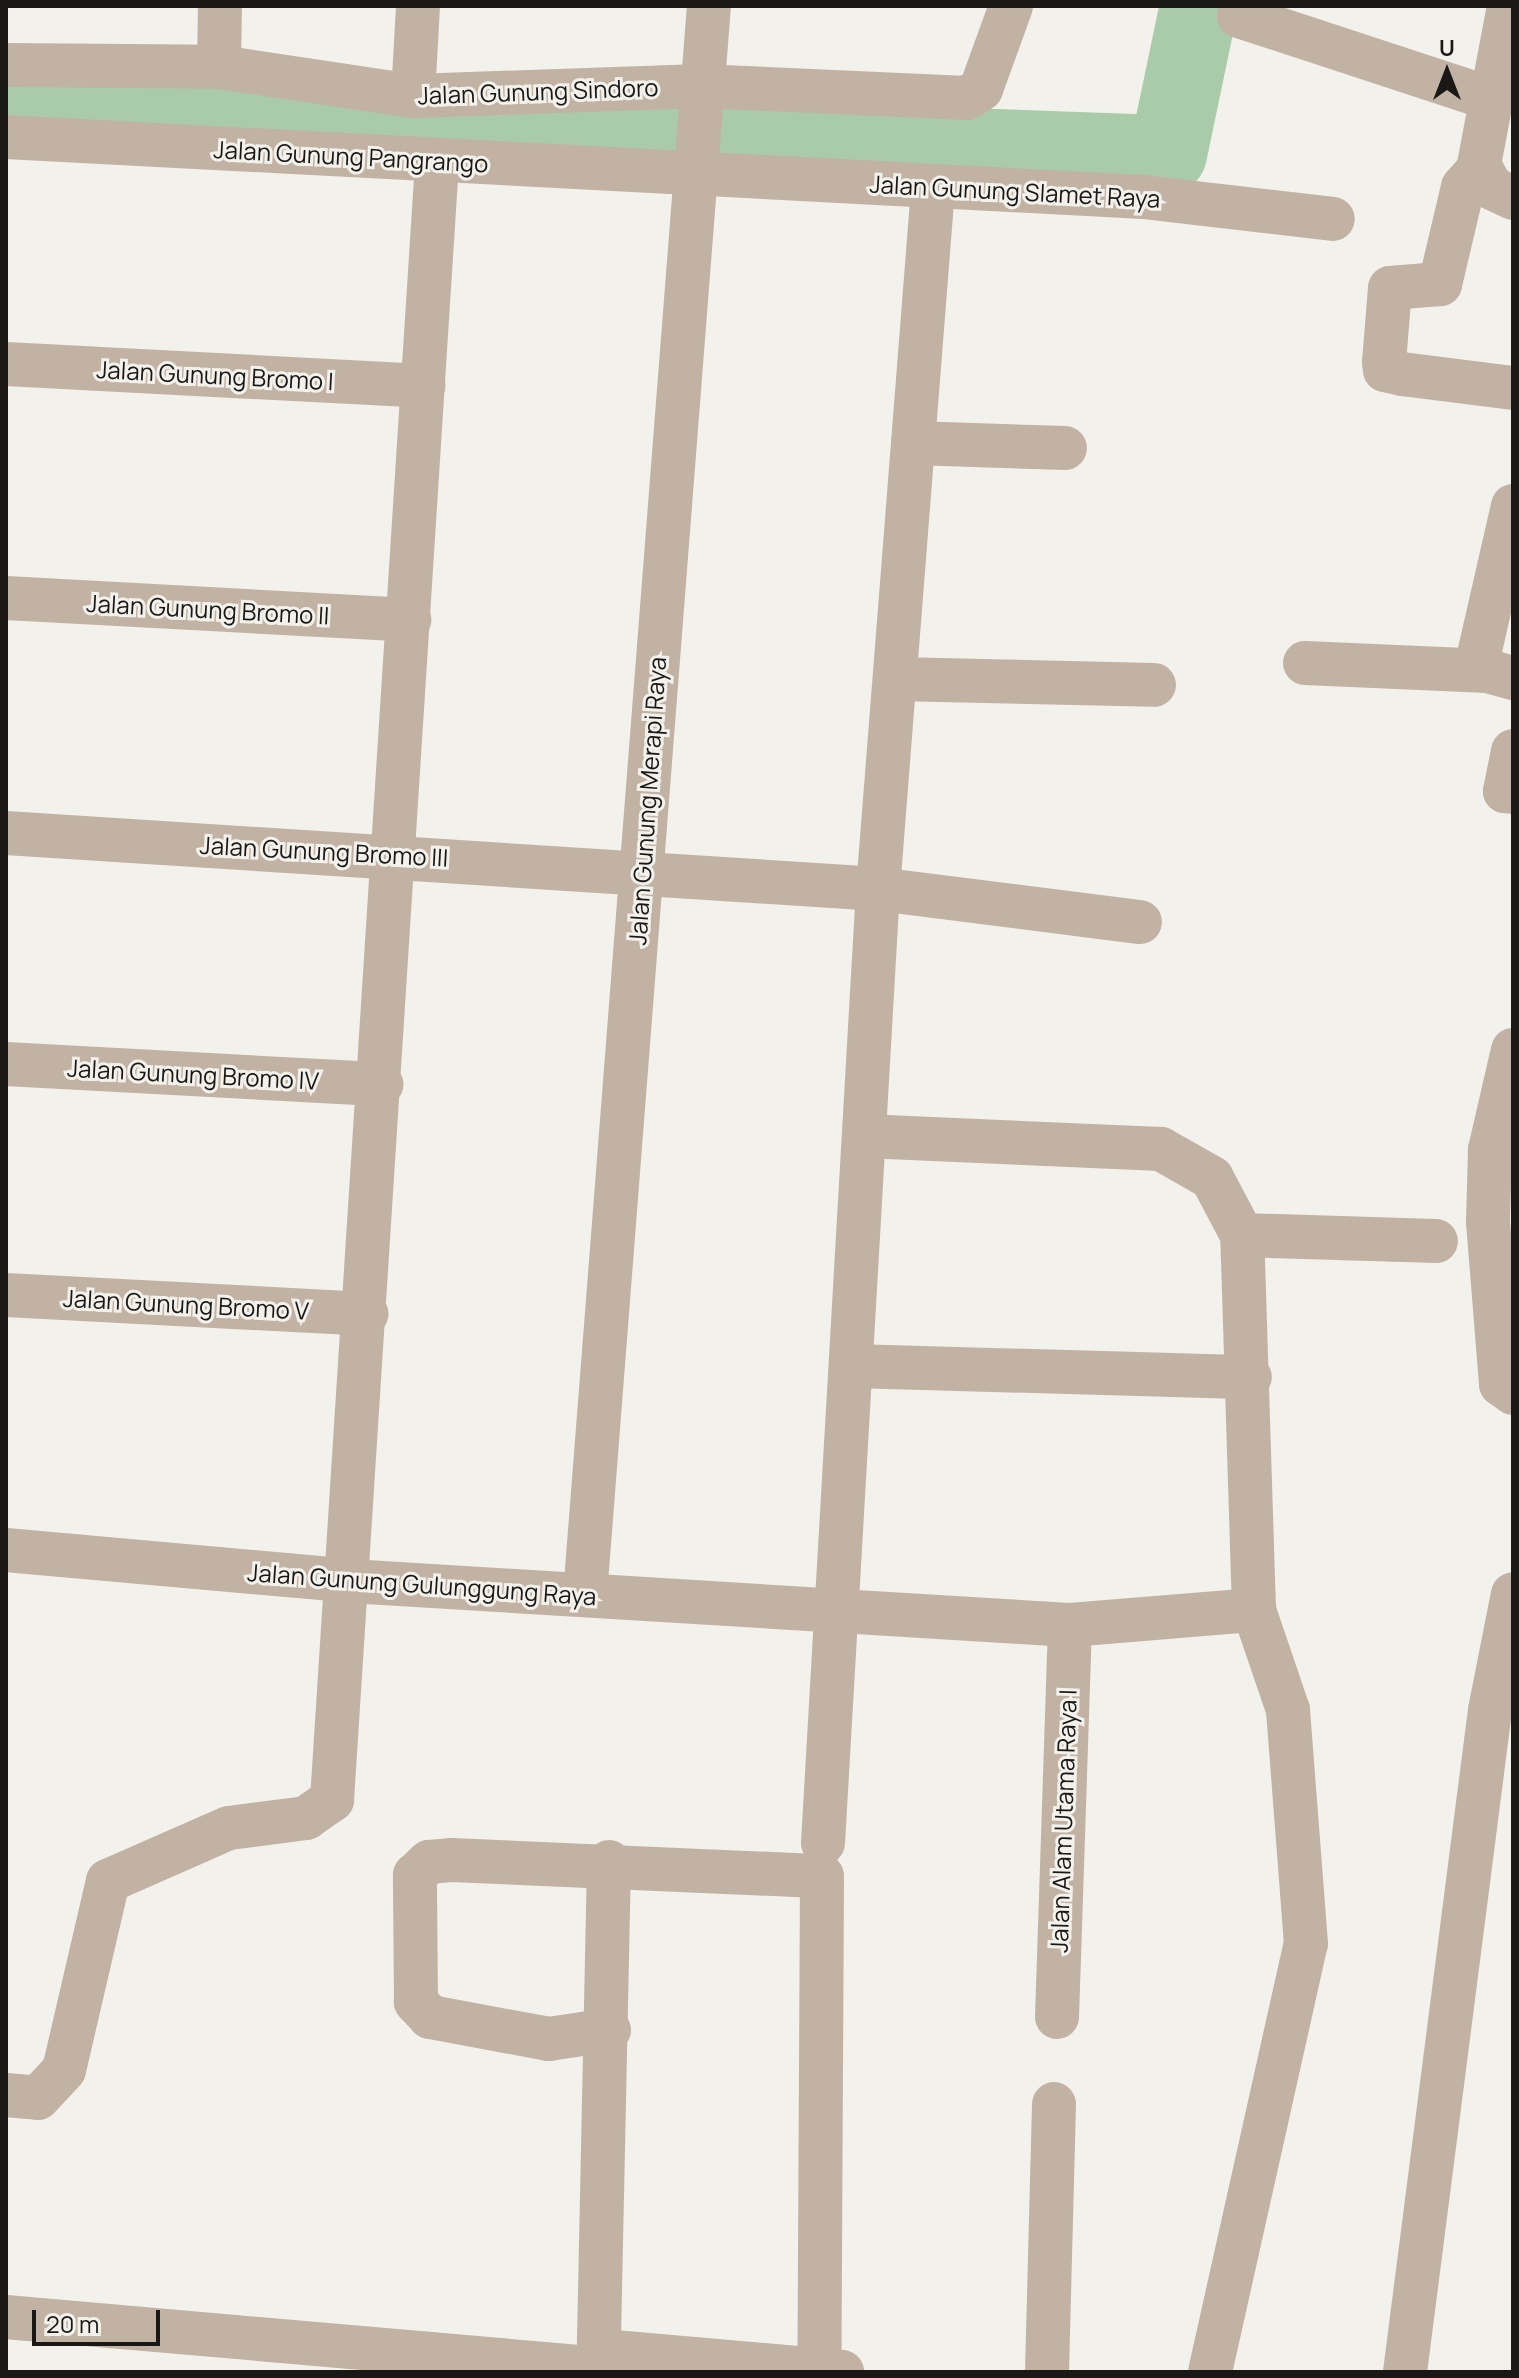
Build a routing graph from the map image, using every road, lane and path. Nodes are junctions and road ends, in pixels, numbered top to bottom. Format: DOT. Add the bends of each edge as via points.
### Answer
graph roads {
  1 [pos="220,6"];
  2 [pos="418,6"];
  3 [pos="709,6"];
  4 [pos="1011,6"];
  5 [pos="1509,6"];
  6 [pos="1239,16"];
  7 [pos="6,65"];
  8 [pos="219,67"];
  9 [pos="701,93"];
  10 [pos="413,96"];
  11 [pos="1494,100"];
  12 [pos="6,137"];
  13 [pos="437,161"];
  14 [pos="697,166"];
  15 [pos="1480,168"];
  16 [pos="933,189"];
  17 [pos="1513,198"];
  18 [pos="1333,219"];
  19 [pos="6,364"];
  20 [pos="423,386"];
  21 [pos="1513,388"];
  22 [pos="913,443"];
  23 [pos="1065,448"];
  24 [pos="1510,522"];
  25 [pos="6,598"];
  26 [pos="409,620"];
  27 [pos="1305,663"];
  28 [pos="1501,674"];
  29 [pos="895,679"];
  30 [pos="1154,685"];
  31 [pos="1513,751"];
  32 [pos="1513,792"];
  33 [pos="6,833"];
  34 [pos="394,855"];
  35 [pos="642,870"];
  36 [pos="878,889"];
  37 [pos="1140,922"];
  38 [pos="1513,1050"];
  39 [pos="6,1064"];
  40 [pos="381,1084"];
  41 [pos="864,1136"];
  42 [pos="1242,1235"];
  43 [pos="1436,1241"];
  44 [pos="6,1295"];
  45 [pos="367,1314"];
  46 [pos="851,1366"];
  47 [pos="1250,1377"];
  48 [pos="1513,1393"];
  49 [pos="6,1550"];
  50 [pos="350,1581"];
  51 [pos="1513,1594"];
  52 [pos="585,1595"];
  53 [pos="838,1609"];
  54 [pos="1254,1610"];
  55 [pos="1070,1625"];
  56 [pos="1501,1712"];
  57 [pos="823,1843"];
  58 [pos="609,1862"];
  59 [pos="1057,2017"];
  60 [pos="609,2030"];
  61 [pos="7,2100"];
  62 [pos="1054,2104"];
  63 [pos="6,2317"];
  64 [pos="441,2364"];
  65 [pos="827,2371"];
  66 [pos="638,2372"];
  67 [pos="1047,2372"];
  68 [pos="1210,2372"];
  69 [pos="1405,2372"];
  1 -- 8 [label="street"];
  2 -- 10 [label="street"];
  3 -- 9 [label="street, Jalan Gunung Merapi Raya"];
  4 -- 9 [label="street, Jalan Gunung Sindoro" via="981,89 967,98"];
  5 -- 11 [label="street"];
  6 -- 11 [label="street"];
  7 -- 8 [label="street, Jalan Gunung Sindoro"];
  8 -- 10 [label="street, Jalan Gunung Sindoro"];
  9 -- 10 [label="street, Jalan Gunung Sindoro"];
  9 -- 14 [label="street, Jalan Gunung Merapi Raya"];
  11 -- 15 [label="street"];
  12 -- 13 [label="street, Jalan Gunung Pangrango"];
  13 -- 14 [label="street, Jalan Gunung Pangrango"];
  13 -- 20 [label="street"];
  14 -- 16 [label="street, Jalan Gunung Slamet Raya"];
  14 -- 35 [label="street, Jalan Gunung Merapi Raya"];
  15 -- 17 [label="street" via="1492,188"];
  15 -- 21 [label="street" via="1463,187 1440,284 1390,288 1385,370"];
  16 -- 18 [label="street, Jalan Gunung Slamet Raya" via="1143,197"];
  16 -- 22 [label="street"];
  19 -- 20 [label="street, Jalan Gunung Bromo I"];
  20 -- 26 [label="street"];
  22 -- 23 [label="street"];
  22 -- 29 [label="street"];
  24 -- 28 [label="street" via="1480,627 1478,659"];
  25 -- 26 [label="street, Jalan Gunung Bromo II"];
  26 -- 34 [label="street"];
  27 -- 28 [label="street"];
  29 -- 30 [label="street"];
  29 -- 36 [label="street"];
  31 -- 32 [label="street" via="1505,791"];
  33 -- 34 [label="street, Jalan Gunung Bromo III"];
  34 -- 35 [label="street, Jalan Gunung Bromo III"];
  34 -- 40 [label="street"];
  35 -- 36 [label="street, Jalan Gunung Bromo III"];
  35 -- 52 [label="street, Jalan Gunung Merapi Raya"];
  36 -- 37 [label="street, Jalan Gunung Bromo III"];
  36 -- 41 [label="street"];
  38 -- 48 [label="street" via="1490,1150 1488,1222 1501,1384"];
  39 -- 40 [label="street, Jalan Gunung Bromo IV"];
  40 -- 45 [label="street"];
  41 -- 42 [label="street" via="1161,1149 1212,1178"];
  41 -- 46 [label="street"];
  42 -- 43 [label="street"];
  42 -- 47 [label="street"];
  44 -- 45 [label="street, Jalan Gunung Bromo V"];
  45 -- 50 [label="street"];
  46 -- 47 [label="street"];
  46 -- 53 [label="street"];
  47 -- 54 [label="street"];
  49 -- 50 [label="street, Jalan Gunung Gulunggung Raya"];
  50 -- 52 [label="street, Jalan Gunung Gulunggung Raya"];
  50 -- 61 [label="street" via="332,1800 325,1811 229,1828 108,1881 64,2070 38,2098"];
  51 -- 56 [label="street"];
  52 -- 53 [label="street, Jalan Gunung Gulunggung Raya"];
  53 -- 55 [label="street, Jalan Gunung Gulunggung Raya"];
  53 -- 57 [label="street"];
  54 -- 55 [label="street, Jalan Gunung Gulunggung Raya"];
  54 -- 68 [label="street" via="1288,1710 1306,1944"];
  55 -- 59 [label="street, Jalan Alam Utama Raya I"];
  56 -- 69 [label="street"];
  58 -- 60 [label="street"];
  58 -- 60 [label="street" via="429,1862 415,1875 415,1906 416,2002 430,2017 549,2039"];
  58 -- 65 [label="street" via="822,1876"];
  60 -- 65 [label="street" via="599,2344 614,2352"];
  62 -- 67 [label="street"];
  63 -- 64 [label="street"];
  64 -- 66 [label="street"];
}
